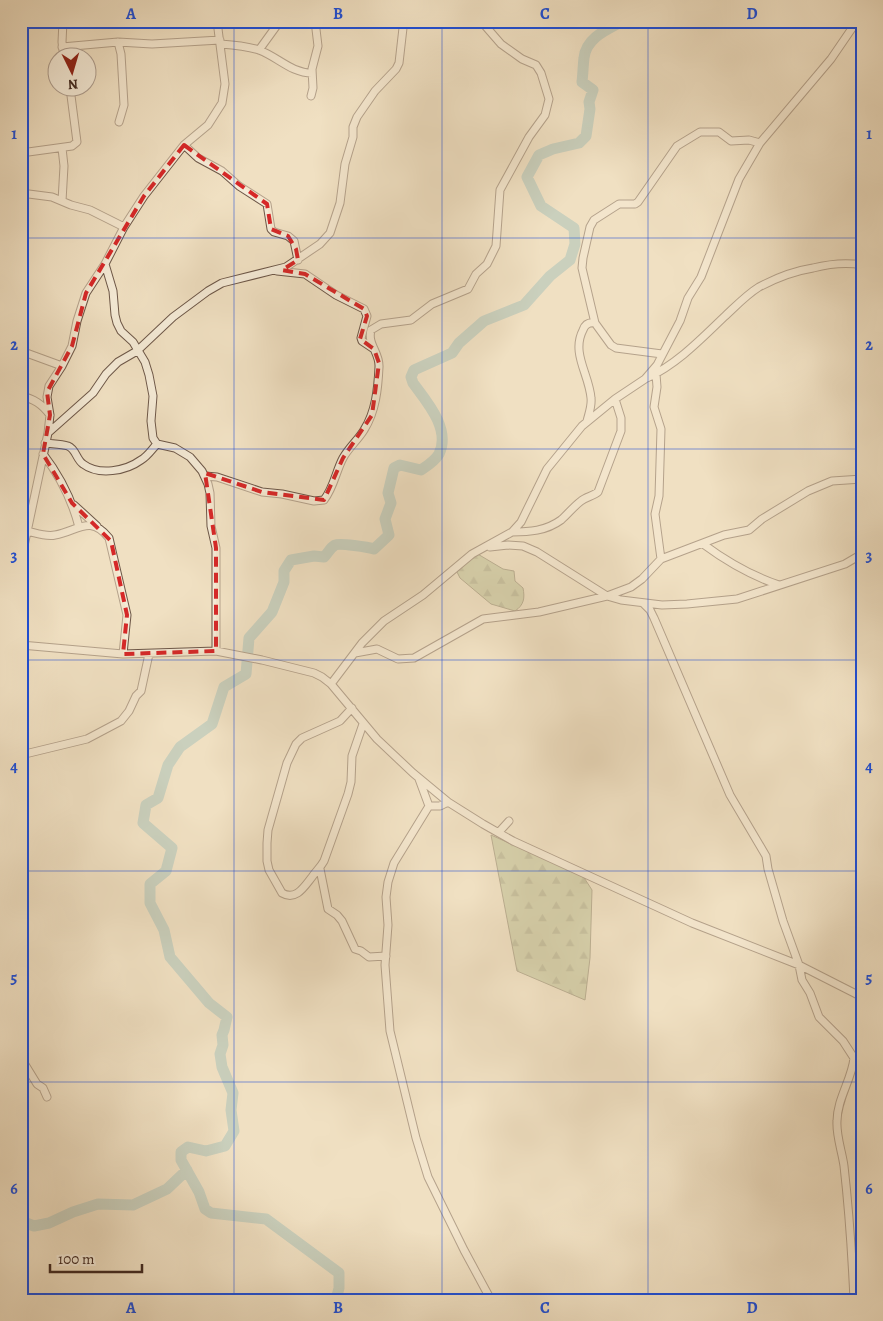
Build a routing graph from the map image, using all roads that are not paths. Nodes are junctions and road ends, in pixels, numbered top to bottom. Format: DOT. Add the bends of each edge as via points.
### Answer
graph roads {
  1 [pos="63,21"];
  2 [pos="217,21"];
  3 [pos="280,21"];
  4 [pos="315,21"];
  5 [pos="396,21"];
  6 [pos="480,21"];
  7 [pos="857,21"];
  8 [pos="404,24"];
  9 [pos="118,42"];
  10 [pos="221,42"];
  11 [pos="62,47"];
  12 [pos="259,50"];
  13 [pos="312,73"];
  14 [pos="311,96"];
  15 [pos="72,98"];
  16 [pos="120,122"];
  17 [pos="760,143"];
  18 [pos="184,145"];
  19 [pos="62,148"];
  20 [pos="21,153"];
  21 [pos="21,192"];
  22 [pos="62,201"];
  23 [pos="124,227"];
  24 [pos="298,260"];
  25 [pos="105,264"];
  26 [pos="862,265"];
  27 [pos="276,271"];
  28 [pos="595,323"];
  29 [pos="374,349"];
  30 [pos="21,351"];
  31 [pos="137,351"];
  32 [pos="662,354"];
  33 [pos="62,366"];
  34 [pos="656,374"];
  35 [pos="645,379"];
  36 [pos="21,396"];
  37 [pos="615,399"];
  38 [pos="50,415"];
  39 [pos="587,421"];
  40 [pos="48,434"];
  41 [pos="45,443"];
  42 [pos="157,444"];
  43 [pos="43,454"];
  44 [pos="205,476"];
  45 [pos="862,479"];
  46 [pos="72,503"];
  47 [pos="97,526"];
  48 [pos="79,527"];
  49 [pos="27,531"];
  50 [pos="512,532"];
  51 [pos="703,544"];
  52 [pos="484,548"];
  53 [pos="862,554"];
  54 [pos="661,559"];
  55 [pos="21,560"];
  56 [pos="779,586"];
  57 [pos="607,596"];
  58 [pos="642,603"];
  59 [pos="21,645"];
  60 [pos="216,651"];
  61 [pos="354,653"];
  62 [pos="123,654"];
  63 [pos="149,654"];
  64 [pos="330,684"];
  65 [pos="352,708"];
  66 [pos="363,724"];
  67 [pos="21,755"];
  68 [pos="418,778"];
  69 [pos="448,802"];
  70 [pos="429,806"];
  71 [pos="509,821"];
  72 [pos="499,832"];
  73 [pos="320,869"];
  74 [pos="386,956"];
  75 [pos="799,965"];
  76 [pos="862,998"];
  77 [pos="21,1058"];
  78 [pos="47,1097"];
  79 [pos="491,1300"];
  80 [pos="854,1300"];
  1 -- 11 [label="street"];
  2 -- 10 [label="street"];
  3 -- 12 [label="street"];
  4 -- 13 [label="street" via="318,46"];
  5 -- 8 [label="street"];
  6 -- 29 [label="street" via="501,44 536,65 547,91 548,107 500,190 496,246 476,274 472,286 432,304 411,320 392,322 371,330"];
  7 -- 17 [label="street" via="825,66"];
  8 -- 24 [label="street" via="399,63 370,98 353,127 340,203 332,227 320,244"];
  9 -- 10 [label="street"];
  9 -- 11 [label="street"];
  9 -- 16 [label="street" via="122,54 124,105"];
  10 -- 12 [label="street"];
  10 -- 18 [label="street" via="225,84 222,103 208,125"];
  12 -- 13 [label="street" via="298,72"];
  13 -- 14 [label="street"];
  15 -- 19 [label="street" via="78,138 75,144"];
  17 -- 28 [label="street" via="731,141 719,132 700,132 677,146 638,202 619,204 594,220 582,268"];
  17 -- 32 [label="street" via="739,179 701,277"];
  18 -- 23 [label="street"];
  18 -- 24 [label="street" via="266,204 271,228 294,241"];
  19 -- 20 [label="street"];
  19 -- 22 [label="street"];
  21 -- 22 [label="street"];
  22 -- 23 [label="street" via="98,213"];
  23 -- 25 [label="street"];
  24 -- 27 [label="street"];
  25 -- 31 [label="street" via="113,290 117,323"];
  25 -- 33 [label="street" via="86,293 72,346"];
  26 -- 34 [label="street" via="839,263 805,269 758,288 694,346"];
  27 -- 29 [label="street" via="305,274 364,309 367,316 361,338"];
  27 -- 31 [label="street" via="215,287 173,317"];
  28 -- 32 [label="street" via="616,348"];
  28 -- 39 [label="street" via="585,325 578,342 592,400"];
  29 -- 44 [label="street" via="379,363 372,414 365,430 343,458 324,500 262,492"];
  30 -- 33 [label="street"];
  31 -- 40 [label="street" via="118,362 93,393"];
  31 -- 42 [label="street" via="145,362 152,384 152,428"];
  32 -- 35 [label="street"];
  33 -- 38 [label="street" via="48,386"];
  34 -- 35 [label="street"];
  34 -- 54 [label="street" via="654,407 661,429 659,496 655,514"];
  35 -- 37 [label="street"];
  36 -- 38 [label="street" via="42,404"];
  37 -- 39 [label="street"];
  37 -- 50 [label="street" via="621,431 598,492 583,499 551,526"];
  38 -- 40 [label="street"];
  39 -- 50 [label="street" via="547,469 521,522"];
  40 -- 41 [label="street"];
  41 -- 42 [label="street" via="68,446 82,464 104,471 142,460"];
  41 -- 43 [label="street"];
  42 -- 44 [label="street" via="182,452 197,464"];
  43 -- 46 [label="street"];
  43 -- 49 [label="street"];
  44 -- 60 [label="street" via="216,548"];
  45 -- 51 [label="street" via="832,482 808,491 749,530"];
  46 -- 47 [label="street"];
  46 -- 48 [label="street"];
  47 -- 48 [label="street"];
  47 -- 62 [label="street" via="111,542 126,610"];
  48 -- 49 [label="street" via="54,536"];
  49 -- 55 [label="street"];
  50 -- 52 [label="street"];
  51 -- 54 [label="street"];
  51 -- 56 [label="street" via="728,561"];
  52 -- 57 [label="street" via="523,546"];
  52 -- 61 [label="street" via="384,621"];
  53 -- 56 [label="street" via="845,564"];
  54 -- 57 [label="street" via="631,587"];
  56 -- 58 [label="street" via="737,599 687,604"];
  57 -- 58 [label="street"];
  57 -- 61 [label="street" via="539,612 482,619 414,658 398,659 377,649"];
  58 -- 75 [label="street" via="654,618 730,795 766,856 783,921"];
  59 -- 62 [label="street"];
  60 -- 63 [label="street"];
  60 -- 64 [label="street" via="314,673"];
  61 -- 64 [label="street"];
  62 -- 63 [label="street"];
  63 -- 67 [label="street" via="141,691 121,722 87,739"];
  64 -- 65 [label="street"];
  65 -- 66 [label="street"];
  65 -- 73 [label="street" via="340,721 302,738 296,744 287,763 268,830 268,870 282,893 291,896 302,890"];
  66 -- 68 [label="street"];
  66 -- 73 [label="street" via="352,756 348,794"];
  68 -- 69 [label="street"];
  68 -- 70 [label="street"];
  69 -- 70 [label="street"];
  69 -- 72 [label="street"];
  70 -- 74 [label="street" via="390,872 386,897"];
  71 -- 72 [label="street"];
  72 -- 75 [label="street" via="692,923"];
  73 -- 74 [label="street" via="328,909 342,921 353,947 369,957"];
  74 -- 79 [label="street" via="390,1031 416,1138 428,1176"];
  75 -- 76 [label="street"];
  75 -- 80 [label="street" via="802,980 819,1017 843,1041 854,1058 837,1118 844,1165"];
  77 -- 78 [label="street"];
}
